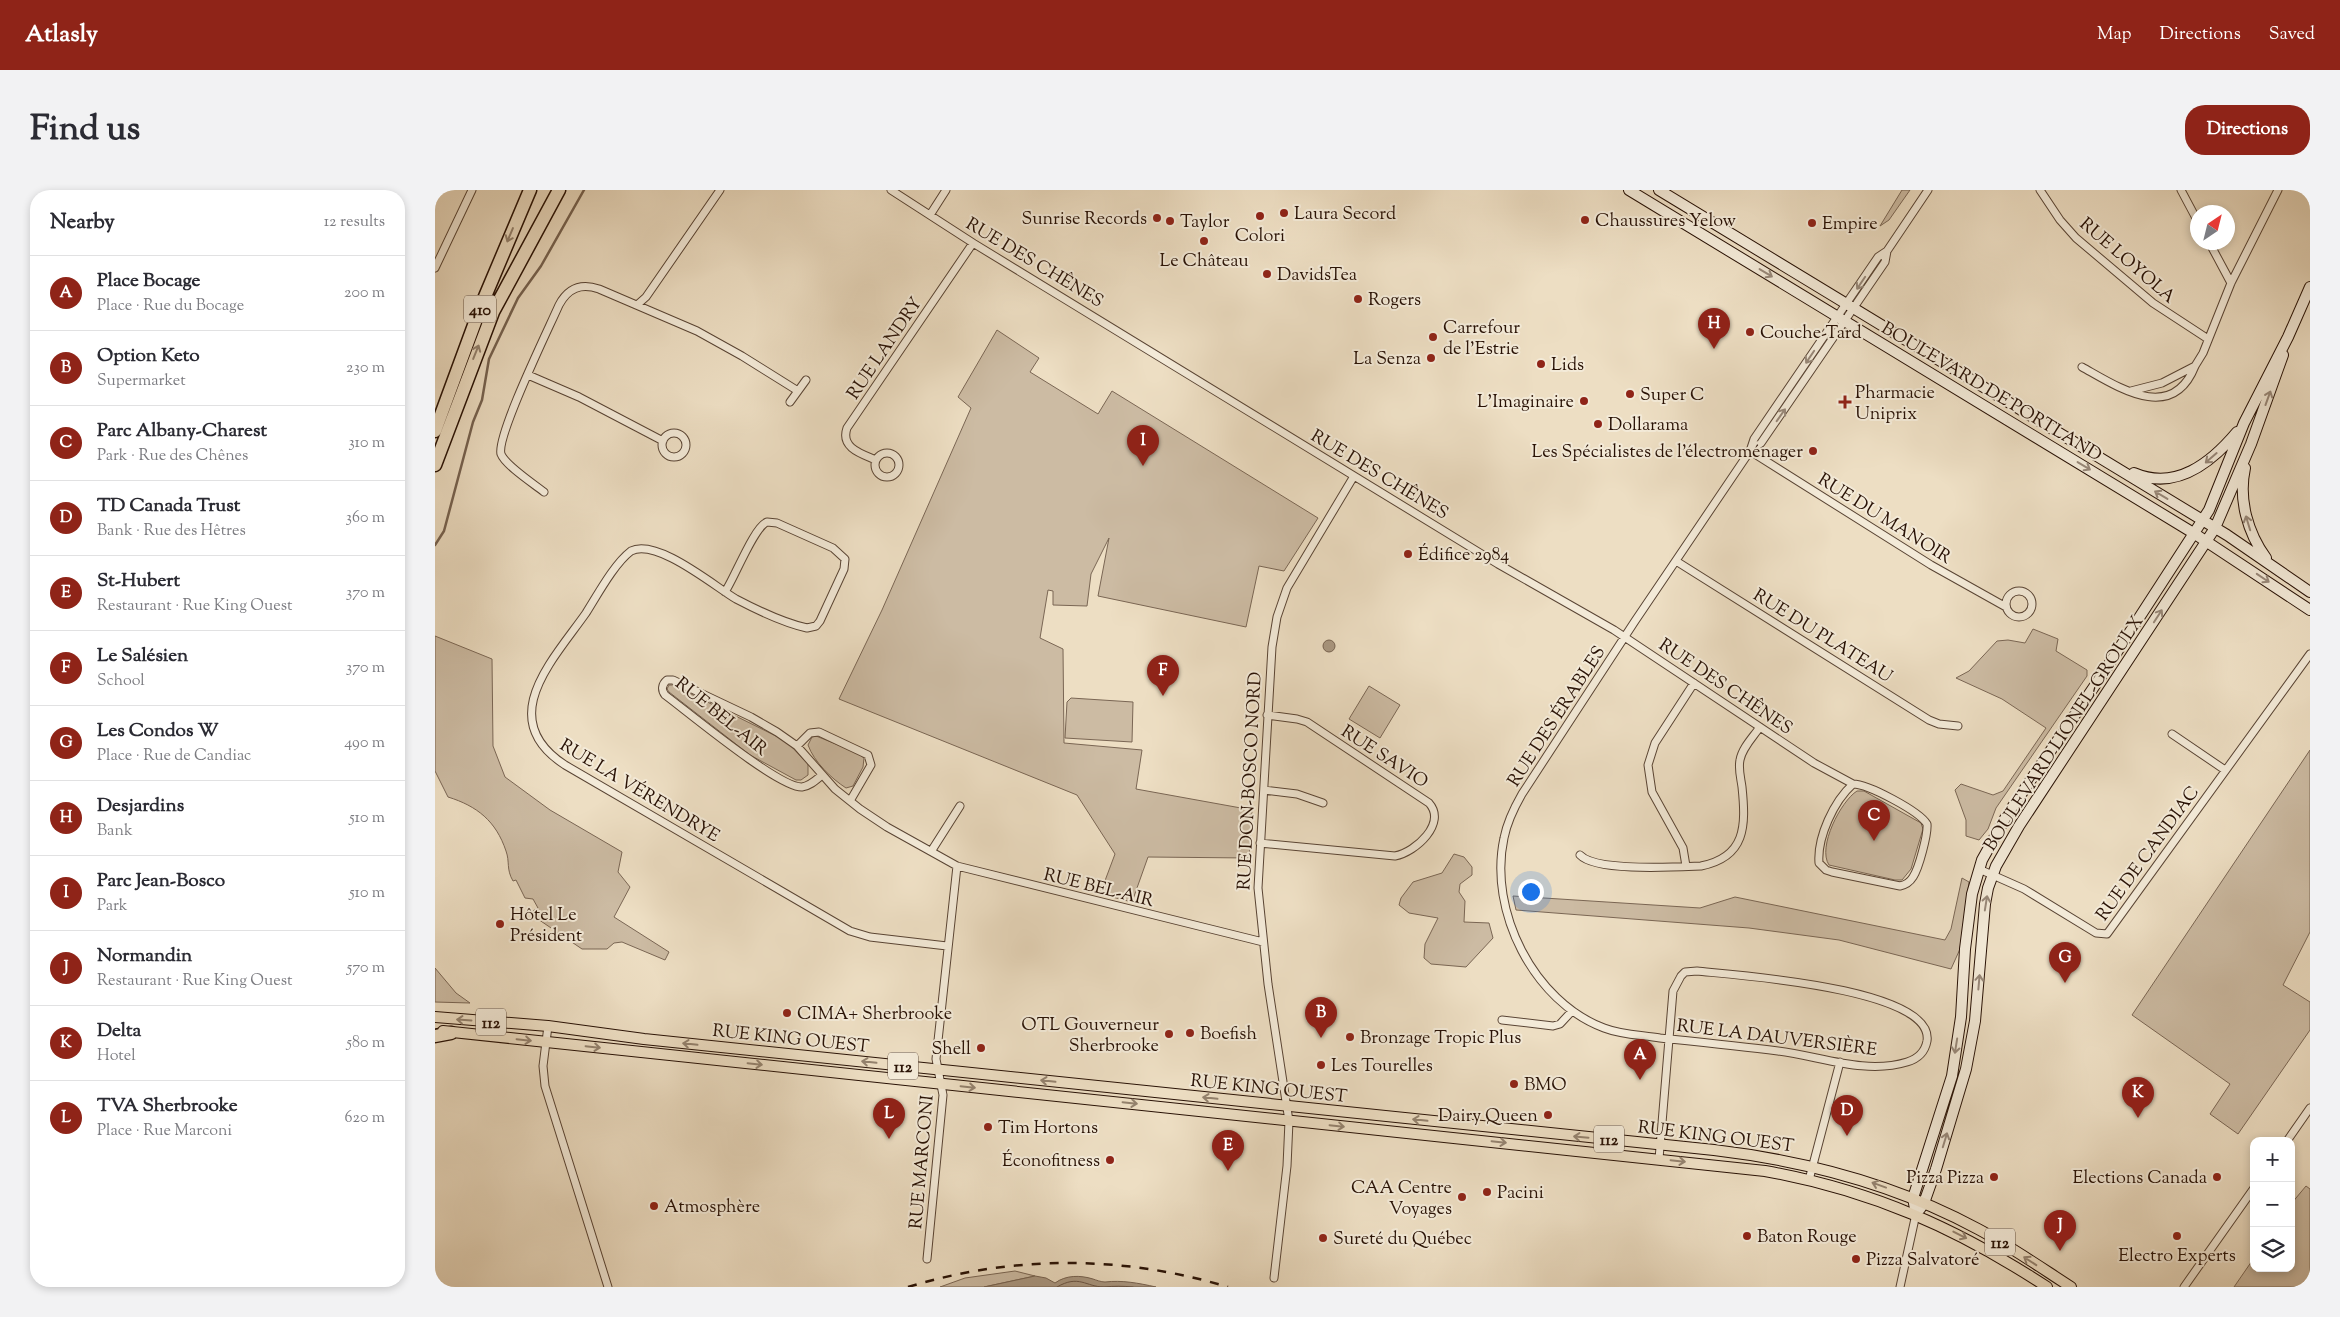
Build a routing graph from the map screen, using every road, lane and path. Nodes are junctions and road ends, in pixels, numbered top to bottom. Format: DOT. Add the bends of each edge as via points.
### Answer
graph roads {
  1 [pos="472,190"];
  2 [pos="529,190"];
  3 [pos="559,190"];
  4 [pos="720,190"];
  5 [pos="891,190"];
  6 [pos="946,190"];
  7 [pos="1629,190"];
  8 [pos="1659,190"];
  9 [pos="1928,190"];
  10 [pos="2040,190"];
  11 [pos="2181,190"];
  12 [pos="2277,190"];
  13 [pos="2190,207"];
  14 [pos="930,215"];
  15 [pos="973,243"];
  16 [pos="2213,250"];
  17 [pos="435,268"];
  18 [pos="2231,284"];
  19 [pos="2310,287"];
  20 [pos="637,305"];
  21 [pos="1850,306"];
  22 [pos="1841,319"];
  23 [pos="2288,337"];
  24 [pos="2208,339"];
  25 [pos="2195,366"];
  26 [pos="2082,367"];
  27 [pos="529,374"];
  28 [pos="806,380"];
  29 [pos="798,391"];
  30 [pos="2131,392"];
  31 [pos="790,402"];
  32 [pos="2244,423"];
  33 [pos="435,431"];
  34 [pos="663,441"];
  35 [pos="2251,444"];
  36 [pos="1750,451"];
  37 [pos="2099,457"];
  38 [pos="876,460"];
  39 [pos="435,465"];
  40 [pos="1353,476"];
  41 [pos="544,492"];
  42 [pos="2203,520"];
  43 [pos="2215,528"];
  44 [pos="2195,534"];
  45 [pos="2207,541"];
  46 [pos="1676,561"];
  47 [pos="2271,565"];
  48 [pos="725,592"];
  49 [pos="2310,592"];
  50 [pos="2006,607"];
  51 [pos="2310,610"];
  52 [pos="1625,637"];
  53 [pos="2310,654"];
  54 [pos="1693,683"];
  55 [pos="1267,716"];
  56 [pos="1958,726"];
  57 [pos="1760,727"];
  58 [pos="2172,734"];
  59 [pos="797,746"];
  60 [pos="2225,770"];
  61 [pos="822,775"];
  62 [pos="1853,784"];
  63 [pos="1264,790"];
  64 [pos="850,801"];
  65 [pos="1323,802"];
  66 [pos="960,806"];
  67 [pos="1260,843"];
  68 [pos="932,850"];
  69 [pos="1580,855"];
  70 [pos="957,866"];
  71 [pos="1686,866"];
  72 [pos="1979,869"];
  73 [pos="1993,874"];
  74 [pos="1263,942"];
  75 [pos="947,946"];
  76 [pos="1572,1011"];
  77 [pos="435,1017"];
  78 [pos="1502,1020"];
  79 [pos="548,1026"];
  80 [pos="435,1030"];
  81 [pos="451,1033"];
  82 [pos="435,1036"];
  83 [pos="1670,1039"];
  84 [pos="545,1042"];
  85 [pos="1840,1062"];
  86 [pos="937,1070"];
  87 [pos="942,1084"];
  88 [pos="1287,1106"];
  89 [pos="2310,1108"];
  90 [pos="1289,1121"];
  91 [pos="2290,1137"];
  92 [pos="1660,1145"];
  93 [pos="1659,1159"];
  94 [pos="1812,1166"];
  95 [pos="1809,1180"];
  96 [pos="2250,1194"];
  97 [pos="1913,1198"];
  98 [pos="1924,1203"];
  99 [pos="1916,1214"];
  100 [pos="927,1259"];
  101 [pos="1274,1278"];
  102 [pos="609,1287"];
  103 [pos="1900,1287"];
  104 [pos="2047,1287"];
  105 [pos="2071,1287"];
  106 [pos="2184,1287"];
  1 -- 17 [label="street"];
  2 -- 33 [label="highway, 410, one-way" via="478,313"];
  39 -- 3 [label="highway, 410, one-way" via="490,318"];
  4 -- 20 [label="street" via="646,297"];
  5 -- 14 [label="street, RUE DES CHÊNES"];
  6 -- 14 [label="street"];
  7 -- 22 [label="main road, BOULEVARD DE PORTLAND, one-way"];
  8 -- 21 [label="main road, BOULEVARD DE PORTLAND"];
  9 -- 21 [label="street, RUE DES ÉRABLES" via="1887,251 1885,262"];
  10 -- 24 [label="street, RUE LOYOLA" via="2076,238 2153,303"];
  11 -- 13 [label="street"];
  12 -- 18 [label="street"];
  14 -- 15 [label="street, RUE DES CHÊNES"];
  15 -- 38 [label="street, RUE LANDRY" via="847,428 845,438 849,446"];
  15 -- 40 [label="street, RUE DES CHÊNES"];
  16 -- 18 [label="street"];
  18 -- 24 [label="street"];
  19 -- 23 [label="main road, BOULEVARD LIONEL-GROULX"];
  20 -- 27 [label="street" via="591,286 571,290 559,305"];
  20 -- 29 [label="street" via="712,338"];
  21 -- 22 [label="street, RUE DES ÉRABLES"];
  21 -- 37 [label="main road, BOULEVARD DE PORTLAND"];
  22 -- 36 [label="street, RUE DES ÉRABLES" via="1754,439"];
  22 -- 44 [label="main road, BOULEVARD DE PORTLAND, one-way"];
  23 -- 32 [label="main road, BOULEVARD LIONEL-GROULX"];
  35 -- 23 [label="main road, BOULEVARD LIONEL-GROULX, one-way"];
  24 -- 25 [label="street"];
  25 -- 30 [label="street" via="2162,383"];
  25 -- 30 [label="street" via="2188,381 2166,396 2151,398"];
  26 -- 30 [label="street"];
  27 -- 34 [label="street"];
  27 -- 41 [label="street" via="502,438 500,453 508,464"];
  28 -- 29 [label="street"];
  29 -- 31 [label="street"];
  32 -- 37 [label="main road, one-way" via="2206,463 2172,478 2147,477"];
  32 -- 42 [label="main road, BOULEVARD LIONEL-GROULX"];
  35 -- 43 [label="main road, BOULEVARD LIONEL-GROULX"];
  47 -- 35 [label="main road, one-way" via="2250,529 2245,511 2244,473"];
  36 -- 46 [label="street, RUE DES ÉRABLES"];
  36 -- 50 [label="street, RUE DU MANOIR" via="1931,565"];
  42 -- 37 [label="main road, BOULEVARD DE PORTLAND, one-way"];
  40 -- 52 [label="street, RUE DES CHÊNES"];
  40 -- 55 [label="street, RUE DON-BOSCO NORD" via="1295,573 1282,601 1272,647"];
  42 -- 43 [label="main road, BOULEVARD DE PORTLAND"];
  42 -- 44 [label="main road, BOULEVARD LIONEL-GROULX"];
  43 -- 45 [label="main road, BOULEVARD LIONEL-GROULX"];
  43 -- 47 [label="main road, BOULEVARD DE PORTLAND"];
  44 -- 45 [label="main road, BOULEVARD DE PORTLAND"];
  44 -- 72 [label="main road, BOULEVARD LIONEL-GROULX" via="2007,815"];
  45 -- 51 [label="main road, BOULEVARD DE PORTLAND, one-way"];
  73 -- 45 [label="main road, BOULEVARD LIONEL-GROULX, one-way" via="2019,826"];
  46 -- 52 [label="street, RUE DES ÉRABLES"];
  46 -- 56 [label="street, RUE DU PLATEAU" via="1929,720"];
  47 -- 49 [label="main road, BOULEVARD DE PORTLAND"];
  48 -- 48 [label="street, RUE LA VÉRENDRYE" via="801,627 811,628 823,615 844,569 845,559 833,548 777,523 767,522 757,530"];
  48 -- 75 [label="street, RUE LA VÉRENDRYE" via="696,570 652,551 639,548 628,553 537,684 532,712 541,744 565,765 850,931 870,938"];
  52 -- 54 [label="street, RUE DES CHÊNES"];
  52 -- 76 [label="street, RUE DES ÉRABLES" via="1522,794 1507,825 1503,845 1502,885 1511,926 1535,972"];
  53 -- 60 [label="street, RUE DE CANDIAC"];
  54 -- 57 [label="street, RUE DES CHÊNES"];
  54 -- 71 [label="street" via="1655,743 1648,765 1652,792 1683,848"];
  55 -- 63 [label="street, RUE DON-BOSCO NORD"];
  55 -- 67 [label="street, RUE SAVIO" via="1307,722 1429,803 1435,816 1417,848 1395,856"];
  57 -- 62 [label="street, RUE DES CHÊNES"];
  57 -- 71 [label="street" via="1740,758 1743,818 1737,846 1712,864"];
  58 -- 60 [label="street"];
  59 -- 61 [label="street, RUE BEL-AIR"];
  59 -- 61 [label="street, RUE BEL-AIR" via="751,717 673,680 663,684 665,695 760,766 797,786 808,786"];
  59 -- 64 [label="street, RUE BEL-AIR" via="810,733 819,732 868,755 871,765"];
  60 -- 73 [label="street, RUE DE CANDIAC" via="2107,934 2096,933"];
  61 -- 64 [label="street, RUE BEL-AIR"];
  62 -- 62 [label="street, RUE DES CHÊNES" via="1846,790 1825,827 1819,863 1832,872 1900,886 1905,884 1915,873 1927,824 1867,786"];
  63 -- 65 [label="street" via="1297,794"];
  63 -- 67 [label="street, RUE DON-BOSCO NORD"];
  64 -- 68 [label="street, RUE BEL-AIR" via="887,827"];
  66 -- 68 [label="street"];
  67 -- 74 [label="street, RUE DON-BOSCO NORD" via="1258,888"];
  68 -- 70 [label="street, RUE BEL-AIR"];
  69 -- 71 [label="street" via="1599,865"];
  70 -- 74 [label="street, RUE BEL-AIR"];
  70 -- 75 [label="street"];
  72 -- 73 [label="street, RUE DE CANDIAC"];
  72 -- 97 [label="main road, BOULEVARD LIONEL-GROULX, one-way" via="1972,894 1961,1017 1952,1076"];
  98 -- 73 [label="main road, BOULEVARD LIONEL-GROULX, one-way" via="1966,1070 1975,1021 1985,904"];
  74 -- 88 [label="street, RUE DON-BOSCO NORD"];
  75 -- 86 [label="street"];
  76 -- 78 [label="street" via="1560,1024 1553,1026"];
  76 -- 83 [label="street, RUE LA DAUVERSIÈRE" via="1608,1030"];
  79 -- 77 [label="main road, RUE KING OUEST / 112, one-way"];
  79 -- 84 [label="street"];
  86 -- 79 [label="main road, RUE KING OUEST / 112, one-way"];
  80 -- 81 [label="main road, RUE KING OUEST / 112"];
  81 -- 82 [label="highway"];
  81 -- 84 [label="main road, RUE KING OUEST / 112, one-way"];
  83 -- 85 [label="street, RUE LA DAUVERSIÈRE" via="1776,1050"];
  83 -- 85 [label="street, RUE LA DAUVERSIÈRE" via="1671,998 1675,986 1685,972 1697,971 1796,981 1841,991 1895,1006 1914,1015 1927,1032 1923,1051 1906,1063 1870,1067"];
  83 -- 92 [label="street"];
  84 -- 87 [label="main road, RUE KING OUEST / 112, one-way"];
  84 -- 102 [label="street" via="545,1086"];
  85 -- 94 [label="street"];
  86 -- 87 [label="street, RUE MARCONI"];
  88 -- 86 [label="main road, RUE KING OUEST / 112, one-way"];
  87 -- 90 [label="main road, RUE KING OUEST / 112, one-way"];
  87 -- 100 [label="street, RUE MARCONI" via="940,1138"];
  88 -- 90 [label="street, RUE DON-BOSCO NORD"];
  92 -- 88 [label="main road, RUE KING OUEST / 112, one-way"];
  89 -- 91 [label="street"];
  90 -- 93 [label="main road, RUE KING OUEST / 112, one-way"];
  90 -- 101 [label="street, RUE DON-BOSCO NORD"];
  92 -- 93 [label="street"];
  92 -- 94 [label="main road, RUE KING OUEST / 112" via="1737,1153"];
  93 -- 95 [label="main road, RUE KING OUEST / 112, one-way" via="1750,1168"];
  94 -- 95 [label="street"];
  97 -- 94 [label="main road, RUE KING OUEST / 112, one-way" via="1856,1177"];
  95 -- 99 [label="main road, RUE KING OUEST / 112" via="1860,1193"];
  96 -- 106 [label="street"];
  97 -- 98 [label="main road, RUE KING OUEST / 112"];
  97 -- 99 [label="main road, BOULEVARD LIONEL-GROULX"];
  98 -- 99 [label="main road, BOULEVARD LIONEL-GROULX"];
  105 -- 98 [label="main road, RUE KING OUEST / 112, one-way" via="1979,1229"];
  99 -- 103 [label="street"];
  99 -- 104 [label="main road, RUE KING OUEST / 112, one-way" via="1984,1248"];
}
